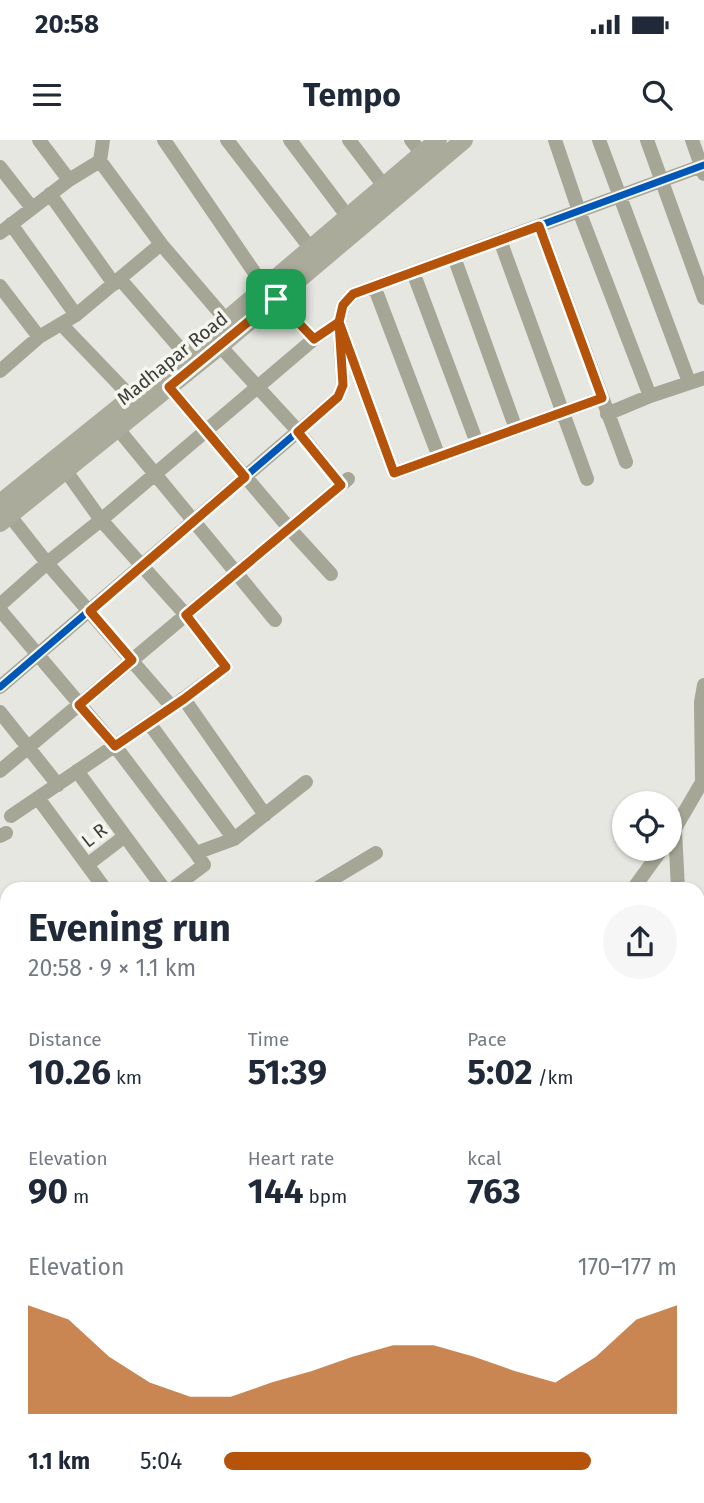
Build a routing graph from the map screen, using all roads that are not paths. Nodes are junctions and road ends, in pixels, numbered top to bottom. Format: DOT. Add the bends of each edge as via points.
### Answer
graph roads {
  1 [pos="39,140"];
  2 [pos="103,140"];
  3 [pos="164,140"];
  4 [pos="227,140"];
  5 [pos="290,140"];
  6 [pos="349,140"];
  7 [pos="439,140"];
  8 [pos="464,140"];
  9 [pos="555,140"];
  10 [pos="599,140"];
  11 [pos="647,140"];
  12 [pos="692,140"];
  13 [pos="416,147"];
  14 [pos="100,161"];
  15 [pos="0,167"];
  16 [pos="703,168"];
  17 [pos="69,180"];
  18 [pos="662,182"];
  19 [pos="384,186"];
  20 [pos="50,194"];
  21 [pos="620,196"];
  22 [pos="32,208"];
  23 [pos="579,211"];
  24 [pos="348,217"];
  25 [pos="539,226"];
  26 [pos="6,229"];
  27 [pos="500,240"];
  28 [pos="161,244"];
  29 [pos="311,249"];
  30 [pos="454,257"];
  31 [pos="414,272"];
  32 [pos="117,282"];
  33 [pos="0,286"];
  34 [pos="374,286"];
  35 [pos="271,293"];
  36 [pos="704,298"];
  37 [pos="76,315"];
  38 [pos="226,320"];
  39 [pos="339,322"];
  40 [pos="61,324"];
  41 [pos="39,337"];
  42 [pos="314,339"];
  43 [pos="220,346"];
  44 [pos="185,354"];
  45 [pos="0,370"];
  46 [pos="704,378"];
  47 [pos="689,382"];
  48 [pos="169,387"];
  49 [pos="258,387"];
  50 [pos="650,396"];
  51 [pos="131,397"];
  52 [pos="602,398"];
  53 [pos="562,412"];
  54 [pos="607,414"];
  55 [pos="118,429"];
  56 [pos="516,429"];
  57 [pos="207,430"];
  58 [pos="298,432"];
  59 [pos="477,443"];
  60 [pos="439,457"];
  61 [pos="626,462"];
  62 [pos="66,471"];
  63 [pos="155,475"];
  64 [pos="245,477"];
  65 [pos="587,479"];
  66 [pos="3,514"];
  67 [pos="101,520"];
  68 [pos="194,521"];
  69 [pos="289,528"];
  70 [pos="47,563"];
  71 [pos="142,566"];
  72 [pos="236,572"];
  73 [pos="331,574"];
  74 [pos="0,607"];
  75 [pos="90,611"];
  76 [pos="186,615"];
  77 [pos="275,620"];
  78 [pos="38,654"];
  79 [pos="132,660"];
  80 [pos="704,685"];
  81 [pos="0,687"];
  82 [pos="703,702"];
  83 [pos="178,703"];
  84 [pos="79,705"];
  85 [pos="0,712"];
  86 [pos="149,723"];
  87 [pos="115,746"];
  88 [pos="29,747"];
  89 [pos="0,771"];
  90 [pos="77,771"];
  91 [pos="306,782"];
  92 [pos="703,784"];
  93 [pos="58,785"];
  94 [pos="38,798"];
  95 [pos="265,815"];
  96 [pos="11,816"];
  97 [pos="682,819"];
  98 [pos="125,836"];
  99 [pos="234,839"];
  100 [pos="196,853"];
  101 [pos="376,853"];
  102 [pos="654,861"];
  103 [pos="675,861"];
  104 [pos="87,865"];
  105 [pos="100,882"];
  106 [pos="159,882"];
  107 [pos="181,882"];
  108 [pos="328,882"];
  109 [pos="640,882"];
  110 [pos="677,882"];
  1 -- 17 [label="street"];
  2 -- 14 [label="street"];
  3 -- 35 [label="street"];
  4 -- 29 [label="street"];
  5 -- 24 [label="street"];
  6 -- 19 [label="street"];
  7 -- 13 [label="main road, Madhapar Road"];
  8 -- 35 [label="main road, Madhapar Road"];
  9 -- 23 [label="street"];
  10 -- 21 [label="street"];
  11 -- 18 [label="street"];
  12 -- 16 [label="street"];
  13 -- 19 [label="main road, Madhapar Road"];
  14 -- 17 [label="street"];
  14 -- 28 [label="street"];
  15 -- 22 [label="street"];
  16 -- 18 [label="street"];
  17 -- 20 [label="street"];
  18 -- 21 [label="street"];
  18 -- 36 [label="street"];
  19 -- 24 [label="main road, Madhapar Road"];
  20 -- 22 [label="street"];
  20 -- 32 [label="street"];
  21 -- 23 [label="street"];
  21 -- 47 [label="street"];
  22 -- 26 [label="street"];
  23 -- 25 [label="street"];
  23 -- 50 [label="street"];
  24 -- 29 [label="main road, Madhapar Road"];
  25 -- 27 [label="street"];
  25 -- 52 [label="street"];
  26 -- 37 [label="street"];
  27 -- 30 [label="street"];
  27 -- 53 [label="street"];
  28 -- 32 [label="street"];
  28 -- 38 [label="street"];
  29 -- 35 [label="main road, Madhapar Road"];
  30 -- 31 [label="street"];
  30 -- 56 [label="street"];
  31 -- 34 [label="street"];
  31 -- 59 [label="street"];
  32 -- 37 [label="street"];
  32 -- 44 [label="street"];
  33 -- 41 [label="street"];
  34 -- 39 [label="street" via="353,294 343,305"];
  34 -- 60 [label="street"];
  35 -- 38 [label="main road, Madhapar Road"];
  35 -- 42 [label="street"];
  35 -- 43 [label="main road, Madhapar Road"];
  37 -- 40 [label="street"];
  38 -- 44 [label="main road, Madhapar Road"];
  39 -- 42 [label="street"];
  39 -- 58 [label="street" via="343,385 338,397"];
  39 -- 60 [label="street" via="394,473"];
  40 -- 41 [label="street"];
  40 -- 51 [label="street"];
  41 -- 45 [label="street"];
  42 -- 49 [label="street"];
  43 -- 48 [label="main road, Madhapar Road"];
  43 -- 49 [label="street"];
  44 -- 51 [label="main road, Madhapar Road"];
  46 -- 47 [label="street"];
  47 -- 50 [label="street"];
  48 -- 55 [label="main road, Madhapar Road"];
  48 -- 57 [label="street"];
  49 -- 57 [label="street"];
  49 -- 58 [label="street"];
  50 -- 54 [label="street"];
  51 -- 66 [label="main road, Madhapar Road"];
  52 -- 53 [label="street"];
  52 -- 54 [label="street"];
  53 -- 56 [label="street"];
  53 -- 65 [label="street"];
  54 -- 61 [label="street"];
  55 -- 62 [label="main road, Madhapar Road"];
  55 -- 63 [label="street"];
  56 -- 59 [label="street"];
  57 -- 63 [label="street"];
  57 -- 64 [label="street"];
  58 -- 64 [label="street"];
  58 -- 69 [label="street" via="344,482"];
  59 -- 60 [label="street"];
  62 -- 66 [label="main road, Madhapar Road"];
  62 -- 67 [label="street"];
  63 -- 67 [label="street"];
  63 -- 68 [label="street"];
  64 -- 68 [label="street"];
  64 -- 69 [label="street"];
  66 -- 70 [label="street"];
  67 -- 70 [label="street"];
  67 -- 71 [label="street"];
  68 -- 71 [label="street"];
  68 -- 72 [label="street"];
  69 -- 72 [label="street"];
  69 -- 73 [label="street"];
  70 -- 74 [label="street"];
  70 -- 75 [label="street"];
  71 -- 75 [label="street"];
  71 -- 76 [label="street"];
  72 -- 76 [label="street"];
  72 -- 77 [label="street"];
  74 -- 78 [label="street"];
  75 -- 78 [label="street"];
  75 -- 79 [label="street"];
  76 -- 79 [label="street"];
  76 -- 83 [label="street" via="226,667"];
  78 -- 81 [label="street"];
  78 -- 84 [label="street"];
  79 -- 83 [label="street"];
  79 -- 84 [label="street"];
  80 -- 82 [label="street"];
  82 -- 92 [label="street"];
  83 -- 86 [label="street"];
  83 -- 95 [label="street"];
  84 -- 87 [label="street"];
  84 -- 88 [label="street"];
  85 -- 88 [label="street"];
  86 -- 87 [label="street"];
  86 -- 99 [label="street"];
  87 -- 90 [label="street"];
  87 -- 100 [label="street"];
  88 -- 89 [label="street"];
  88 -- 93 [label="street"];
  90 -- 93 [label="street"];
  90 -- 98 [label="street"];
  91 -- 95 [label="street"];
  92 -- 97 [label="street"];
  93 -- 94 [label="street"];
  94 -- 96 [label="street"];
  94 -- 104 [label="street"];
  95 -- 99 [label="street"];
  98 -- 104 [label="street, L R"];
  98 -- 106 [label="street"];
  99 -- 100 [label="street"];
  100 -- 107 [label="street" via="204,865"];
  101 -- 108 [label="street"];
  102 -- 109 [label="street"];
  103 -- 110 [label="street"];
  104 -- 105 [label="street"];
}
